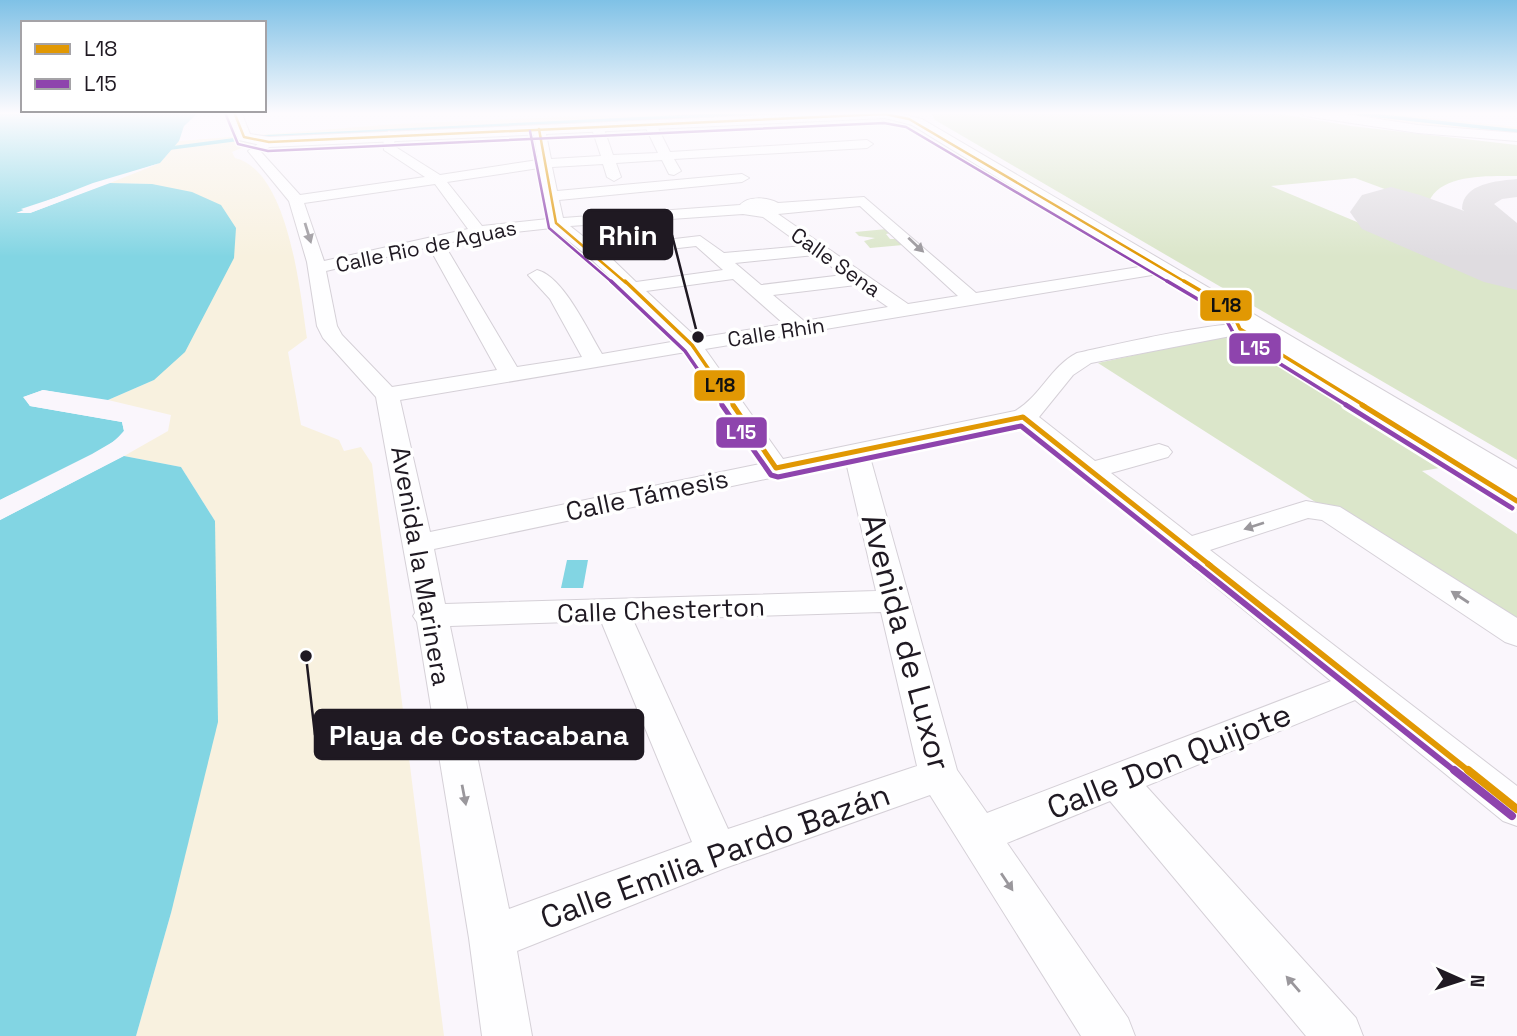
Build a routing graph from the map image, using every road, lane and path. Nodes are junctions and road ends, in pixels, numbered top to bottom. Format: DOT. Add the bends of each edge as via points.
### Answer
graph roads {
  1 [pos="262,160"];
  2 [pos="409,160"];
  3 [pos="587,160"];
  4 [pos="608,160"];
  5 [pos="668,160"];
  6 [pos="730,160"];
  7 [pos="977,160"];
  8 [pos="547,163"];
  9 [pos="742,178"];
  10 [pos="439,179"];
  11 [pos="680,183"];
  12 [pos="618,190"];
  13 [pos="552,196"];
  14 [pos="296,200"];
  15 [pos="762,208"];
  16 [pos="556,223"];
  17 [pos="478,231"];
  18 [pos="434,241"];
  19 [pos="817,250"];
  20 [pos="596,253"];
  21 [pos="720,259"];
  22 [pos="318,268"];
  23 [pos="1164,268"];
  24 [pos="736,273"];
  25 [pos="537,275"];
  26 [pos="859,279"];
  27 [pos="631,288"];
  28 [pos="757,291"];
  29 [pos="972,299"];
  30 [pos="905,311"];
  31 [pos="1245,322"];
  32 [pos="800,328"];
  33 [pos="744,338"];
  34 [pos="692,345"];
  35 [pos="762,358"];
  36 [pos="596,362"];
  37 [pos="511,376"];
  38 [pos="387,396"];
  39 [pos="1023,417"];
  40 [pos="856,452"];
  41 [pos="1159,452"];
  42 [pos="776,468"];
  43 [pos="1092,470"];
  44 [pos="1517,483"];
  45 [pos="1517,501"];
  46 [pos="416,544"];
  47 [pos="1188,547"];
  48 [pos="894,601"];
  49 [pos="613,612"];
  50 [pos="429,616"];
  51 [pos="1517,634"];
  52 [pos="1360,684"];
  53 [pos="939,775"];
  54 [pos="1118,782"];
  55 [pos="1517,809"];
  56 [pos="977,836"];
  57 [pos="716,852"];
  58 [pos="492,938"];
  59 [pos="507,1036"];
  60 [pos="1110,1036"];
  61 [pos="1338,1036"];
  1 -- 14 [label="street, Avenida la Marinera"];
  2 -- 10 [label="street"];
  3 -- 8 [label="street"];
  4 -- 12 [label="street"];
  5 -- 11 [label="street"];
  6 -- 9 [label="street"];
  7 -- 23 [label="main road"];
  8 -- 10 [label="street"];
  8 -- 13 [label="street"];
  9 -- 11 [label="street"];
  9 -- 15 [label="street"];
  10 -- 14 [label="street"];
  10 -- 17 [label="street"];
  11 -- 12 [label="street"];
  12 -- 13 [label="street"];
  13 -- 16 [label="street"];
  14 -- 22 [label="street, Avenida la Marinera, one-way"];
  15 -- 16 [label="street, Calle Rio de Aguas"];
  15 -- 19 [label="street, Calle Sena"];
  15 -- 29 [label="street, Calle Rio de Aguas, one-way" via="864,201"];
  16 -- 17 [label="street, Calle Rio de Aguas"];
  16 -- 20 [label="street"];
  17 -- 18 [label="street, Calle Rio de Aguas"];
  18 -- 22 [label="street, Calle Rio de Aguas"];
  18 -- 37 [label="street"];
  19 -- 21 [label="street"];
  19 -- 26 [label="street, Calle Sena"];
  20 -- 21 [label="street" via="700,241"];
  20 -- 27 [label="street"];
  21 -- 24 [label="street"];
  22 -- 38 [label="street, Avenida la Marinera" via="330,333"];
  23 -- 29 [label="street, Calle Rhin"];
  23 -- 31 [label="main road"];
  24 -- 27 [label="street"];
  24 -- 28 [label="street"];
  25 -- 36 [label="street" via="558,296"];
  26 -- 28 [label="street"];
  26 -- 30 [label="street, Calle Sena"];
  27 -- 34 [label="street"];
  28 -- 32 [label="street"];
  29 -- 30 [label="street, Calle Rhin"];
  30 -- 32 [label="street, Calle Rhin"];
  31 -- 39 [label="street" via="1070,363 1034,412"];
  31 -- 44 [label="main road"];
  31 -- 45 [label="street"];
  32 -- 33 [label="street, Calle Rhin"];
  33 -- 34 [label="street, Calle Rhin"];
  33 -- 35 [label="street"];
  34 -- 36 [label="street, Calle Rhin"];
  34 -- 42 [label="street"];
  36 -- 37 [label="street, Calle Rhin"];
  37 -- 38 [label="street, Calle Rhin"];
  38 -- 46 [label="street, Avenida la Marinera"];
  39 -- 40 [label="street, Calle Támesis"];
  39 -- 43 [label="street"];
  40 -- 42 [label="street, Calle Támesis"];
  40 -- 48 [label="street, Avenida de Luxor"];
  41 -- 43 [label="street"];
  42 -- 46 [label="street, Calle Támesis"];
  43 -- 47 [label="street"];
  46 -- 50 [label="street, Avenida la Marinera"];
  51 -- 47 [label="street, one-way" via="1319,510 1306,509"];
  47 -- 52 [label="street"];
  48 -- 49 [label="street, Calle Chesterton"];
  48 -- 53 [label="street, Avenida de Luxor"];
  49 -- 50 [label="street, Calle Chesterton"];
  49 -- 57 [label="street"];
  50 -- 58 [label="street, Avenida la Marinera, one-way"];
  52 -- 54 [label="street, Calle Don Quijote"];
  52 -- 55 [label="street"];
  53 -- 56 [label="street, Avenida de Luxor"];
  53 -- 57 [label="street, Calle Emilia Pardo Bazán"];
  54 -- 56 [label="street, Calle Don Quijote"];
  61 -- 54 [label="street, one-way"];
  56 -- 60 [label="street, Avenida de Luxor, one-way"];
  57 -- 58 [label="street, Calle Emilia Pardo Bazán"];
  58 -- 59 [label="street, Avenida la Marinera"];
}
